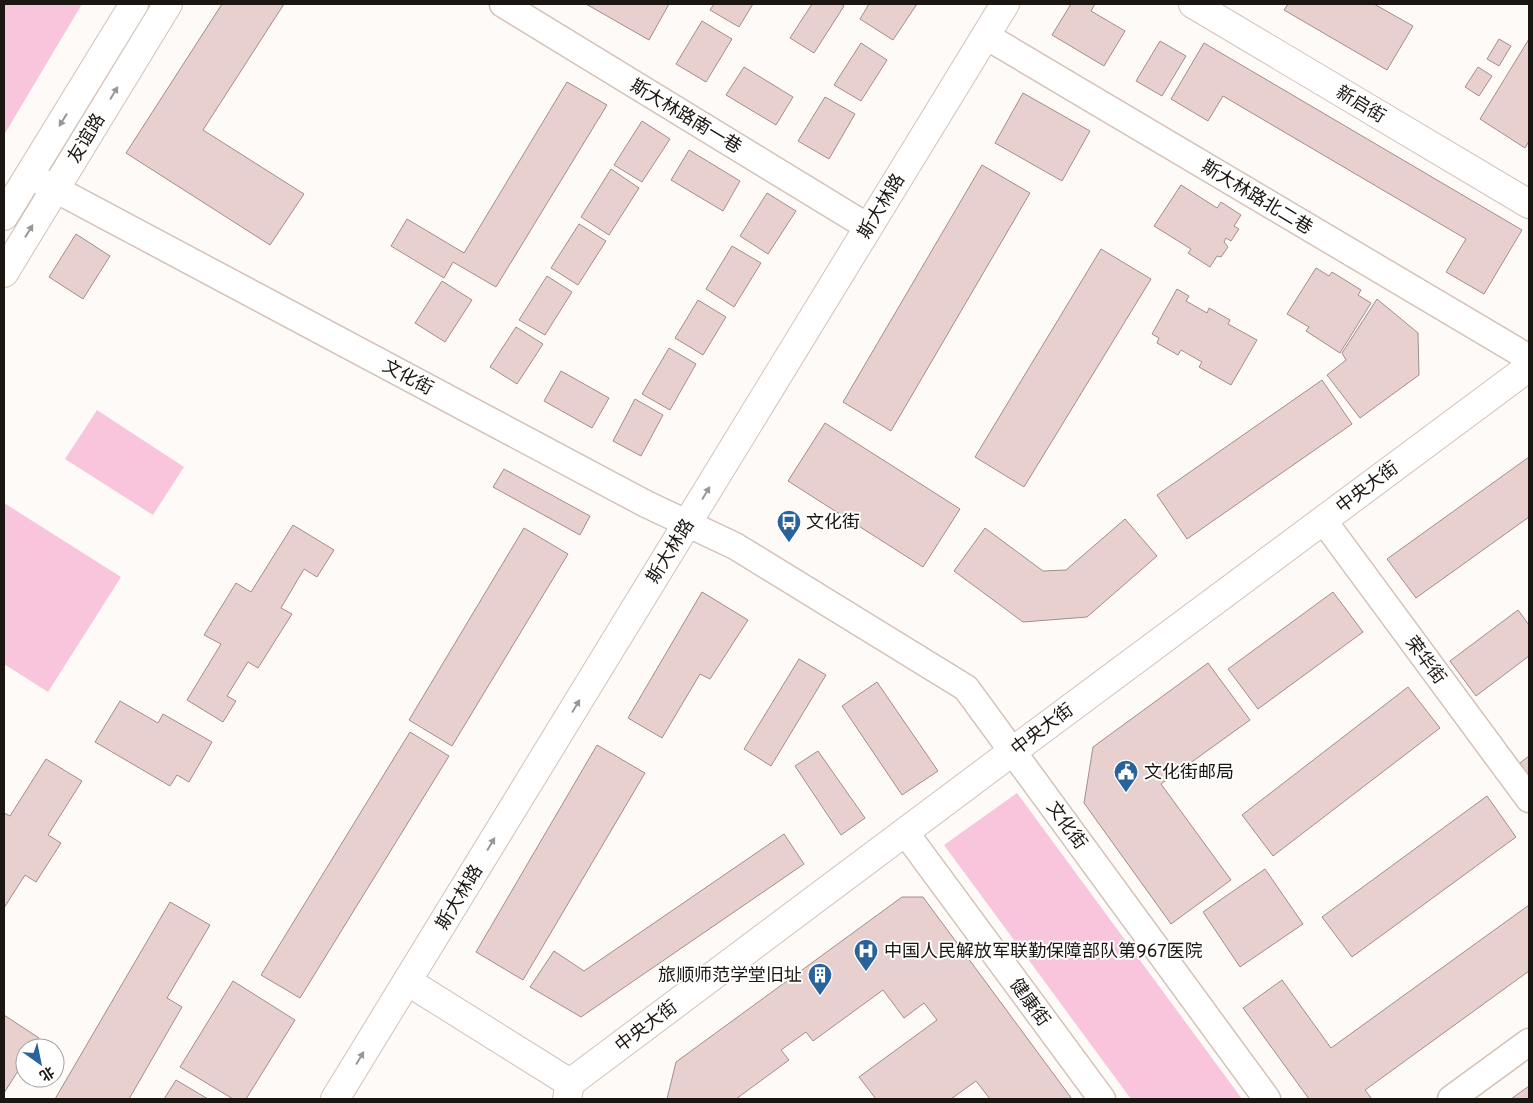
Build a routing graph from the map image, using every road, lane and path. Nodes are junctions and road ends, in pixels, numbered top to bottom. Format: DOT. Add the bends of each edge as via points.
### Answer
graph roads {
  1 [pos="134,4"];
  2 [pos="168,4"];
  3 [pos="503,4"];
  4 [pos="1005,4"];
  5 [pos="1193,4"];
  6 [pos="986,36"];
  7 [pos="29,175"];
  8 [pos="55,189"];
  9 [pos="1529,204"];
  10 [pos="4,216"];
  11 [pos="868,227"];
  12 [pos="4,273"];
  13 [pos="1529,358"];
  14 [pos="1529,367"];
  15 [pos="1323,520"];
  16 [pos="687,523"];
  17 [pos="1013,751"];
  18 [pos="1529,799"];
  19 [pos="905,832"];
  20 [pos="407,981"];
  21 [pos="1529,1042"];
  22 [pos="568,1091"];
  23 [pos="335,1099"];
  24 [pos="1102,1099"];
  25 [pos="1267,1099"];
  26 [pos="1451,1099"];
  1 -- 7 [label="main road, 友谊路, one-way"];
  8 -- 2 [label="main road, 友谊路, one-way"];
  3 -- 11 [label="street, 斯大林路南一巷"];
  4 -- 6 [label="main road, 斯大林路"];
  5 -- 9 [label="main road, 新启街"];
  6 -- 11 [label="main road, 斯大林路"];
  6 -- 13 [label="street, 斯大林路北二巷"];
  7 -- 8 [label="street, 文化街"];
  7 -- 10 [label="main road, 友谊路"];
  12 -- 8 [label="main road, 友谊路, one-way"];
  8 -- 16 [label="street, 文化街"];
  16 -- 11 [label="main road, 斯大林路, one-way"];
  14 -- 15 [label="main road, 中央大街"];
  15 -- 17 [label="main road, 中央大街"];
  15 -- 18 [label="street, 荣华街"];
  16 -- 17 [label="street, 文化街" via="734,546 966,688"];
  20 -- 16 [label="main road, 斯大林路, one-way"];
  17 -- 19 [label="main road, 中央大街"];
  17 -- 25 [label="street, 文化街"];
  19 -- 22 [label="main road, 中央大街"];
  19 -- 24 [label="street, 健康街"];
  20 -- 22 [label="main road"];
  23 -- 20 [label="main road, 斯大林路, one-way"];
  21 -- 26 [label="street"];
}
